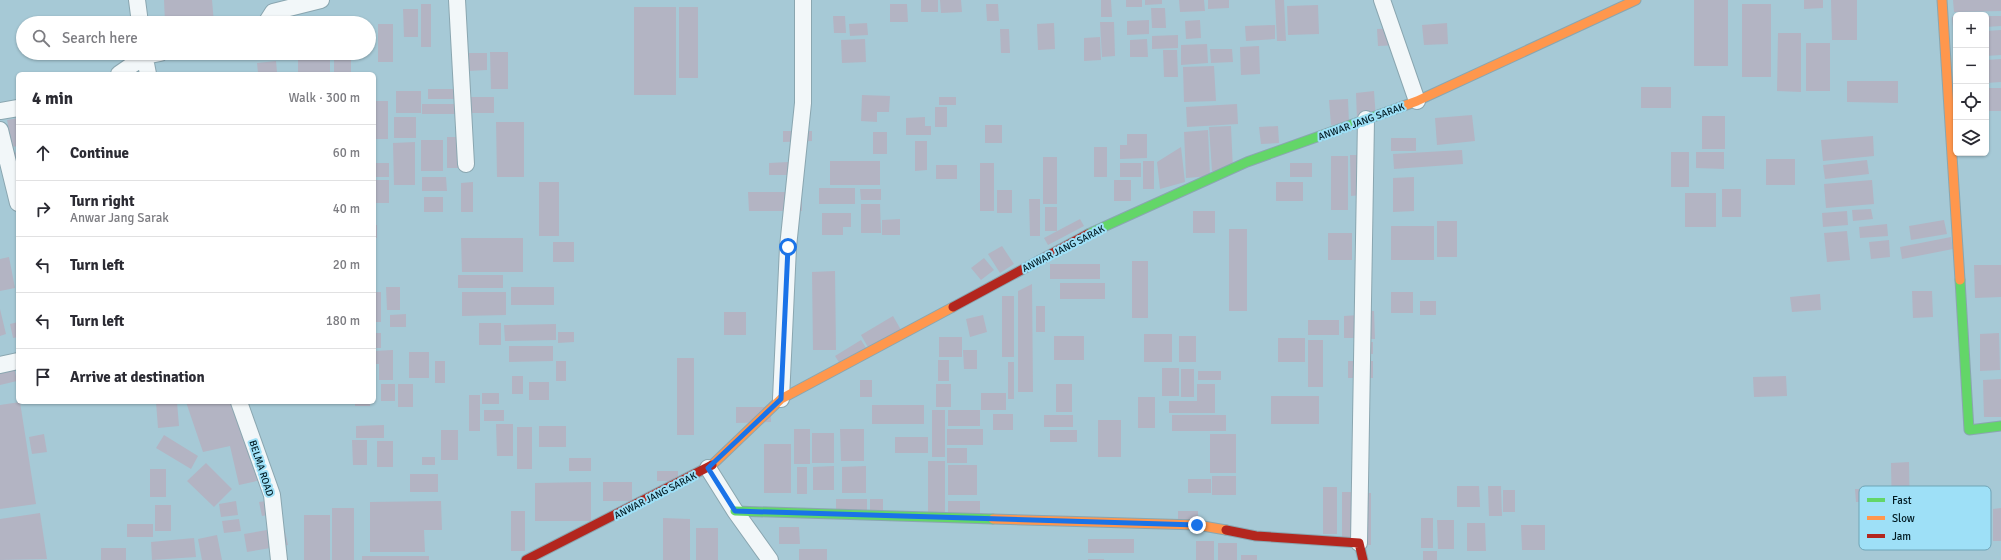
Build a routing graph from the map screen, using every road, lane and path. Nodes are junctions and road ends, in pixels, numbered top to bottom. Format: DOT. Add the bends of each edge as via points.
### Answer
graph roads {
  1 [pos="137,0"];
  2 [pos="321,0"];
  3 [pos="457,0"];
  4 [pos="803,0"];
  5 [pos="1382,0"];
  6 [pos="1636,0"];
  7 [pos="1942,0"];
  8 [pos="270,12"];
  9 [pos="139,16"];
  10 [pos="138,60"];
  11 [pos="146,60"];
  12 [pos="122,72"];
  13 [pos="148,72"];
  14 [pos="1417,101"];
  15 [pos="16,108"];
  16 [pos="0,111"];
  17 [pos="1366,119"];
  18 [pos="0,130"];
  19 [pos="466,164"];
  20 [pos="16,195"];
  21 [pos="16,361"];
  22 [pos="0,365"];
  23 [pos="781,399"];
  24 [pos="240,404"];
  25 [pos="2001,426"];
  26 [pos="708,468"];
  27 [pos="735,511"];
  28 [pos="1359,543"];
  29 [pos="279,560"];
  30 [pos="526,560"];
  31 [pos="770,560"];
  32 [pos="1363,560"];
  1 -- 9 [label="street"];
  2 -- 8 [label="street"];
  3 -- 19 [label="street"];
  4 -- 23 [label="street" via="803,103 788,247"];
  5 -- 14 [label="street"];
  6 -- 14 [label="main road, ANWAR JANG SARAK"];
  7 -- 25 [label="main road" via="1969,430"];
  10 -- 12 [label="street"];
  11 -- 13 [label="street"];
  14 -- 17 [label="main road, ANWAR JANG SARAK"];
  15 -- 16 [label="street"];
  17 -- 23 [label="main road, ANWAR JANG SARAK" via="1247,162 1091,233"];
  17 -- 28 [label="street"];
  18 -- 20 [label="street"];
  21 -- 22 [label="street"];
  23 -- 26 [label="main road, ANWAR JANG SARAK"];
  24 -- 29 [label="street, BELMA ROAD" via="272,495"];
  26 -- 27 [label="street"];
  26 -- 30 [label="main road, ANWAR JANG SARAK"];
  27 -- 28 [label="main road" via="1197,525 1256,536"];
  27 -- 31 [label="street"];
  28 -- 32 [label="main road"];
}
